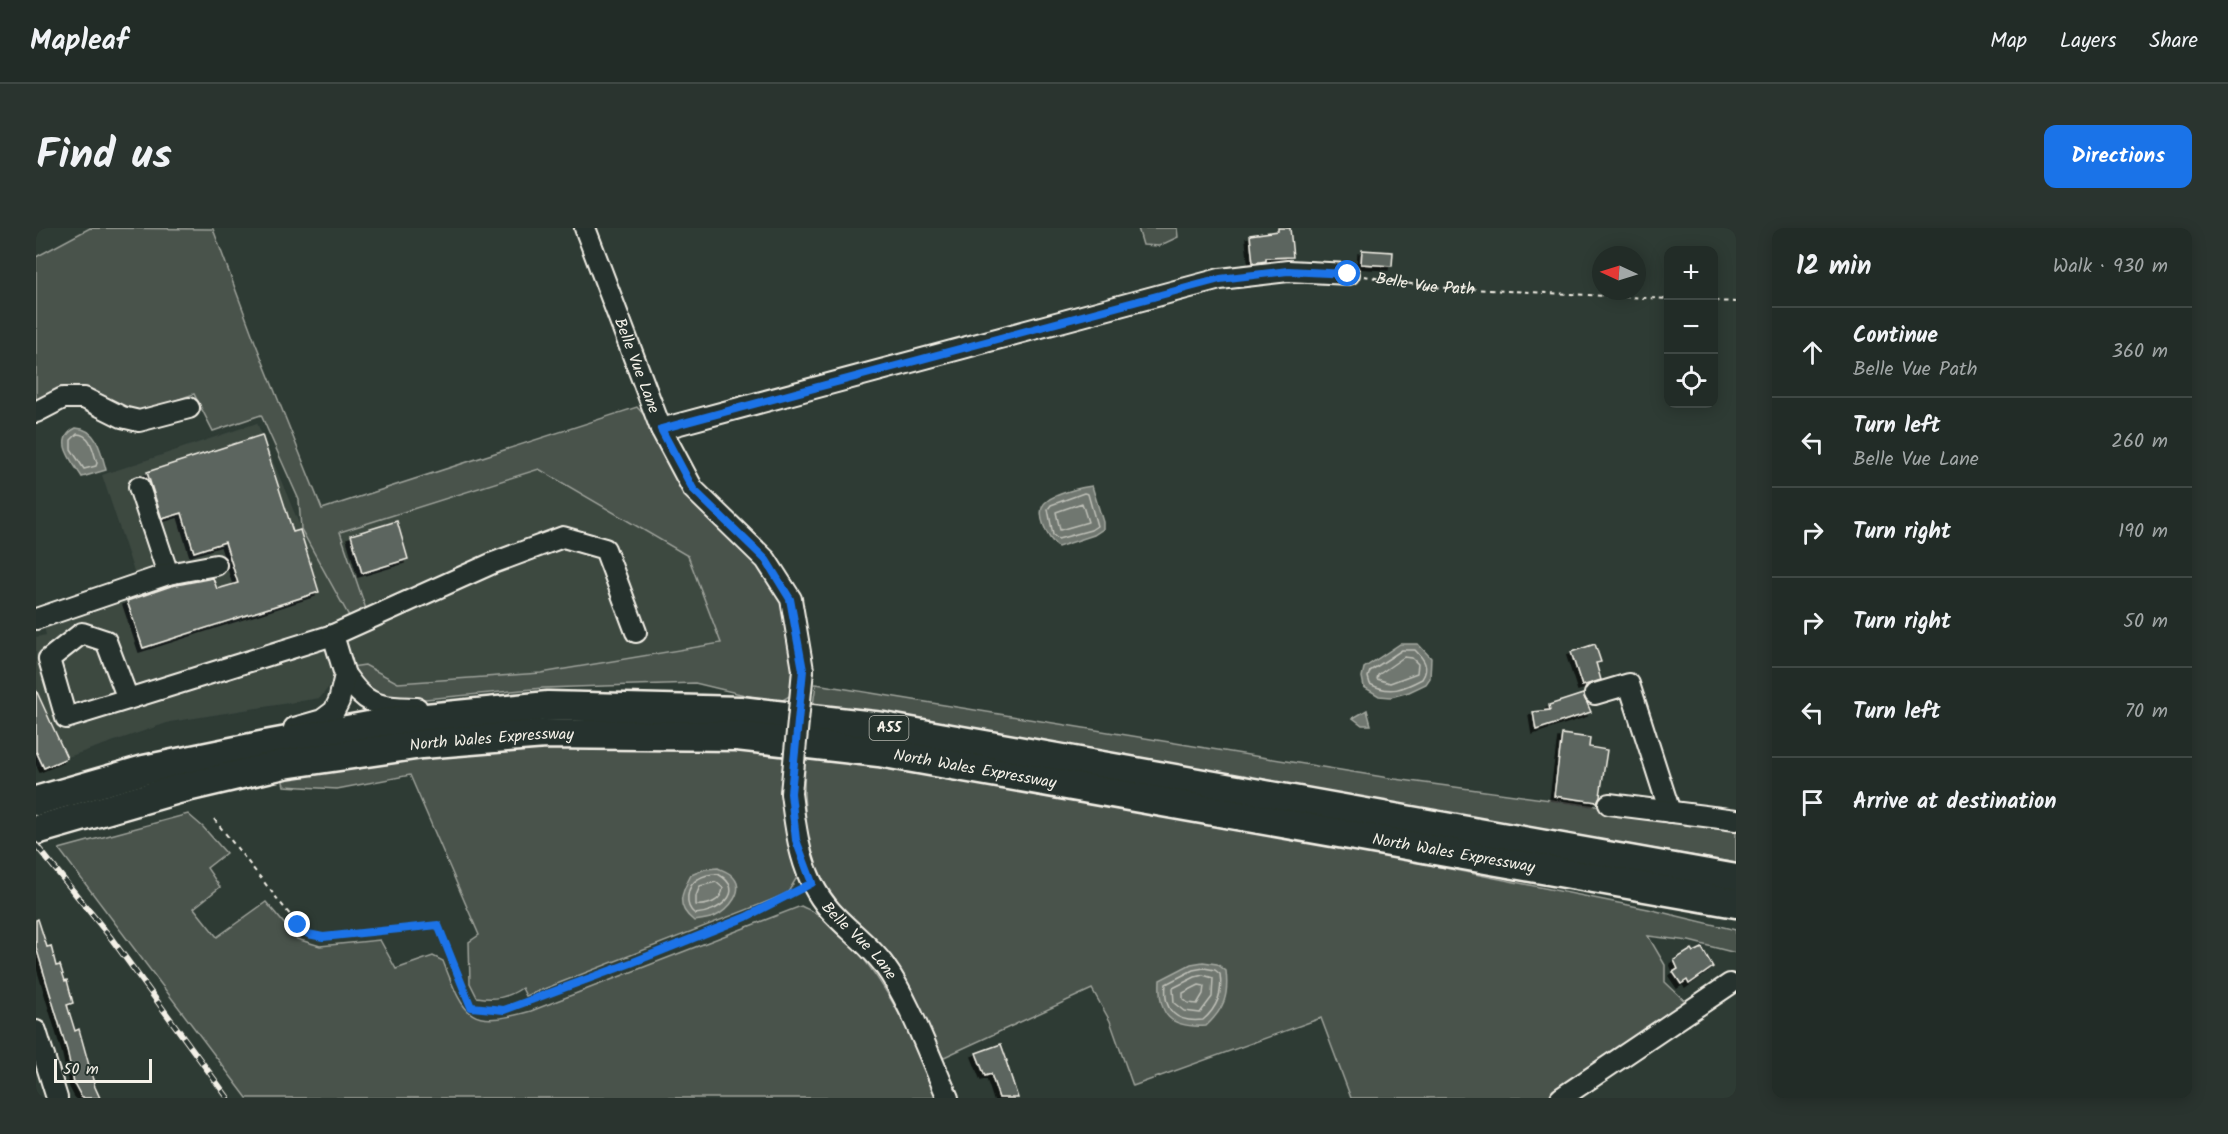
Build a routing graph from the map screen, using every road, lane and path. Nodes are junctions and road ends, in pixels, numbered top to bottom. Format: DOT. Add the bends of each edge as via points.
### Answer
graph roads {
  1 [pos="585,228"];
  2 [pos="1348,274"];
  3 [pos="1664,299"];
  4 [pos="1718,301"];
  5 [pos="1736,302"];
  6 [pos="189,408"];
  7 [pos="36,412"];
  8 [pos="661,429"];
  9 [pos="140,487"];
  10 [pos="216,565"];
  11 [pos="168,573"];
  12 [pos="37,619"];
  13 [pos="636,632"];
  14 [pos="333,635"];
  15 [pos="345,675"];
  16 [pos="1595,694"];
  17 [pos="128,699"];
  18 [pos="522,710"];
  19 [pos="144,770"];
  20 [pos="37,800"];
  21 [pos="1610,804"];
  22 [pos="1670,812"];
  23 [pos="214,819"];
  24 [pos="1736,820"];
  25 [pos="47,827"];
  26 [pos="1736,879"];
  27 [pos="812,883"];
  28 [pos="1678,892"];
  29 [pos="1736,903"];
  30 [pos="1736,910"];
  31 [pos="1730,984"];
  32 [pos="36,1031"];
  33 [pos="57,1098"];
  34 [pos="948,1098"];
  35 [pos="1561,1098"];
  1 -- 8 [label="street, Belle Vue Lane"];
  2 -- 3 [label="path, Belle Vue Path" via="1429,287"];
  2 -- 8 [label="street" via="1288,271 1220,279"];
  4 -- 5 [label="path"];
  6 -- 7 [label="street" via="139,421 84,398 63,398"];
  8 -- 27 [label="street, Belle Vue Lane, bridge" via="693,489 766,560 790,599 803,670 791,793 796,840"];
  9 -- 11 [label="street"];
  10 -- 11 [label="street"];
  11 -- 12 [label="street"];
  13 -- 14 [label="street" via="605,549 563,537 494,563"];
  14 -- 15 [label="street"];
  14 -- 17 [label="street"];
  15 -- 18 [label="street" via="361,694 386,707"];
  15 -- 19 [label="street" via="334,711 322,720"];
  16 -- 22 [label="street" via="1629,684"];
  17 -- 17 [label="street" via="66,718 49,659 82,633 106,641"];
  18 -- 19 [label="highway, North Wales Expressway / A55" via="396,721"];
  18 -- 26 [label="highway, North Wales Expressway / A55" via="548,706 740,711 883,727"];
  19 -- 20 [label="highway, North Wales Expressway / A55"];
  21 -- 22 [label="street"];
  22 -- 24 [label="street"];
  23 -- 27 [label="path" via="308,934 323,937 438,925 471,1007 504,1010 746,917"];
  25 -- 28 [label="highway, North Wales Expressway / A55" via="178,789 284,764 422,744 545,734 737,736 879,752"];
  27 -- 34 [label="street, Belle Vue Lane" via="828,908 884,964"];
  28 -- 29 [label="highway, North Wales Expressway / A55"];
  28 -- 30 [label="highway"];
  31 -- 35 [label="street"];
  32 -- 33 [label="street"];
}
